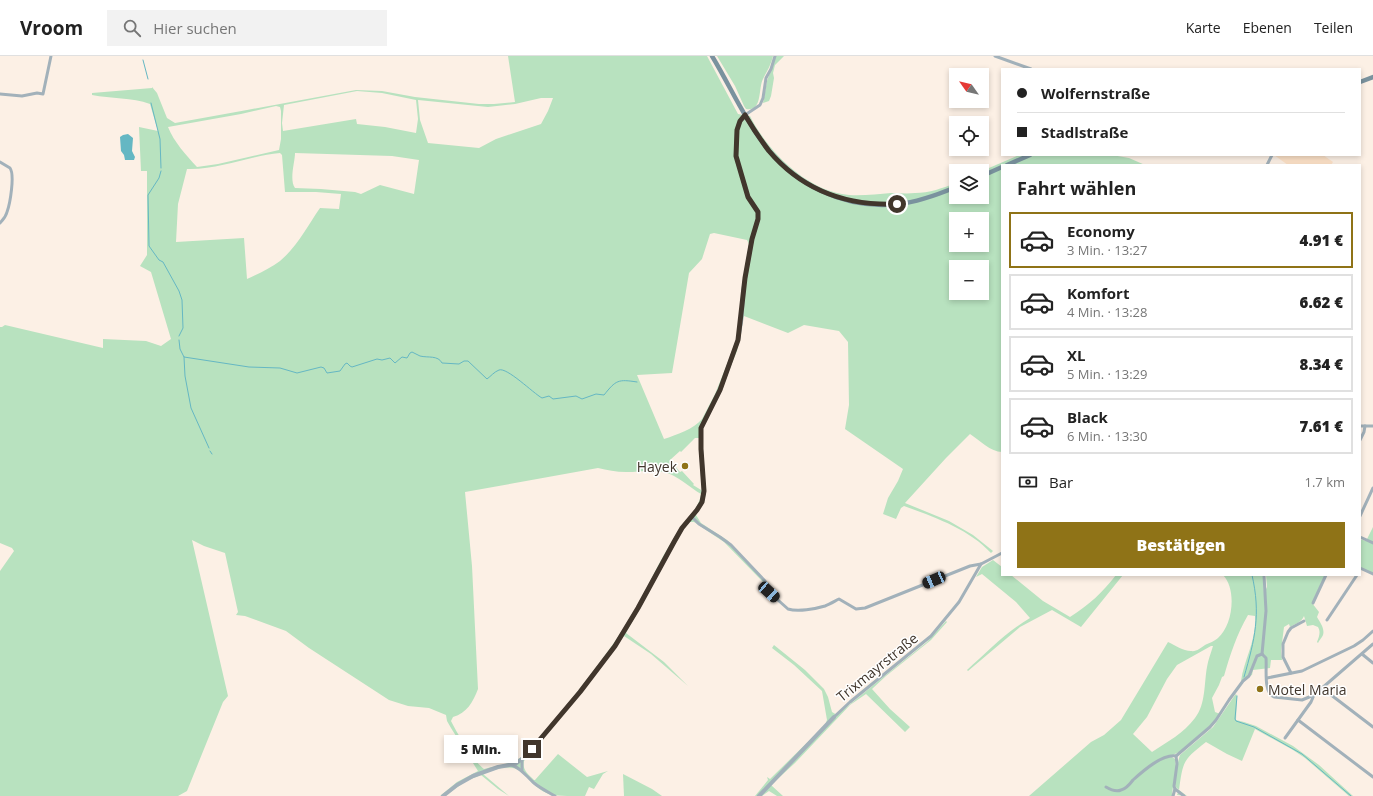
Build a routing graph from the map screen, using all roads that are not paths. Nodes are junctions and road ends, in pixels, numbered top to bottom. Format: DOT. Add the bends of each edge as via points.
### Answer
graph roads {
  1 [pos="51,56"];
  2 [pos="712,56"];
  3 [pos="775,56"];
  4 [pos="995,56"];
  5 [pos="1028,68"];
  6 [pos="1373,77"];
  7 [pos="1361,82"];
  8 [pos="0,94"];
  9 [pos="745,115"];
  10 [pos="1028,156"];
  11 [pos="0,162"];
  12 [pos="1009,164"];
  13 [pos="1001,167"];
  14 [pos="989,173"];
  15 [pos="949,190"];
  16 [pos="0,223"];
  17 [pos="1361,426"];
  18 [pos="1365,426"];
  19 [pos="1373,426"];
  20 [pos="1361,438"];
  21 [pos="1373,489"];
  22 [pos="1361,514"];
  23 [pos="692,517"];
  24 [pos="1361,537"];
  25 [pos="1373,543"];
  26 [pos="1001,554"];
  27 [pos="981,564"];
  28 [pos="1361,568"];
  29 [pos="1373,574"];
  30 [pos="1264,576"];
  31 [pos="1326,576"];
  32 [pos="1356,576"];
  33 [pos="1313,603"];
  34 [pos="1327,620"];
  35 [pos="1304,622"];
  36 [pos="1373,631"];
  37 [pos="1373,644"];
  38 [pos="1262,654"];
  39 [pos="1362,654"];
  40 [pos="1373,663"];
  41 [pos="1291,673"];
  42 [pos="1267,678"];
  43 [pos="1322,688"];
  44 [pos="1314,696"];
  45 [pos="834,717"];
  46 [pos="1298,720"];
  47 [pos="1373,726"];
  48 [pos="1285,738"];
  49 [pos="1176,756"];
  50 [pos="522,759"];
  51 [pos="512,765"];
  52 [pos="522,770"];
  53 [pos="1373,777"];
  54 [pos="1106,787"];
  55 [pos="1175,789"];
  56 [pos="443,796"];
  57 [pos="555,796"];
  58 [pos="759,796"];
  59 [pos="1173,796"];
  60 [pos="1184,796"];
  1 -- 8 [label="street" via="43,94"];
  2 -- 9 [label="main road"];
  3 -- 9 [label="street" via="766,78 760,105"];
  4 -- 5 [label="street"];
  6 -- 7 [label="main road"];
  9 -- 15 [label="main road" via="765,146 788,169 811,186 839,198 871,204 897,204"];
  9 -- 23 [label="street" via="737,130 736,156 748,197 758,212 758,219 745,278 738,340 720,390 701,428 704,495"];
  10 -- 12 [label="main road"];
  11 -- 16 [label="street" via="10,168 13,174 9,208"];
  13 -- 14 [label="main road"];
  17 -- 18 [label="street"];
  18 -- 19 [label="street"];
  18 -- 20 [label="street"];
  21 -- 22 [label="street"];
  23 -- 27 [label="street" via="731,545 765,582 769,592 791,610 825,606 839,599 856,609 865,608"];
  23 -- 50 [label="street" via="682,528 615,646 580,692"];
  24 -- 25 [label="street"];
  26 -- 27 [label="street"];
  27 -- 45 [label="street, Trixmayrstraße" via="959,602 931,636"];
  28 -- 29 [label="street"];
  30 -- 38 [label="street" via="1266,611"];
  31 -- 33 [label="street"];
  32 -- 34 [label="street"];
  35 -- 41 [label="street" via="1291,628 1283,644 1283,657"];
  36 -- 41 [label="street" via="1354,646 1302,671"];
  37 -- 39 [label="street"];
  38 -- 42 [label="street" via="1266,658"];
  38 -- 49 [label="street" via="1257,656 1249,676 1213,724"];
  39 -- 40 [label="street"];
  39 -- 43 [label="street"];
  41 -- 42 [label="street"];
  42 -- 44 [label="street" via="1268,692 1274,697 1302,700"];
  43 -- 44 [label="street"];
  43 -- 47 [label="street"];
  44 -- 46 [label="street"];
  45 -- 58 [label="street, Trixmayrstraße"];
  46 -- 48 [label="street"];
  46 -- 53 [label="street"];
  49 -- 54 [label="street" via="1150,766 1120,791"];
  49 -- 55 [label="street"];
  50 -- 51 [label="street"];
  50 -- 52 [label="street"];
  51 -- 52 [label="street"];
  51 -- 56 [label="street" via="473,776"];
  52 -- 57 [label="street" via="535,784"];
  55 -- 59 [label="street"];
  55 -- 60 [label="street"];
}
